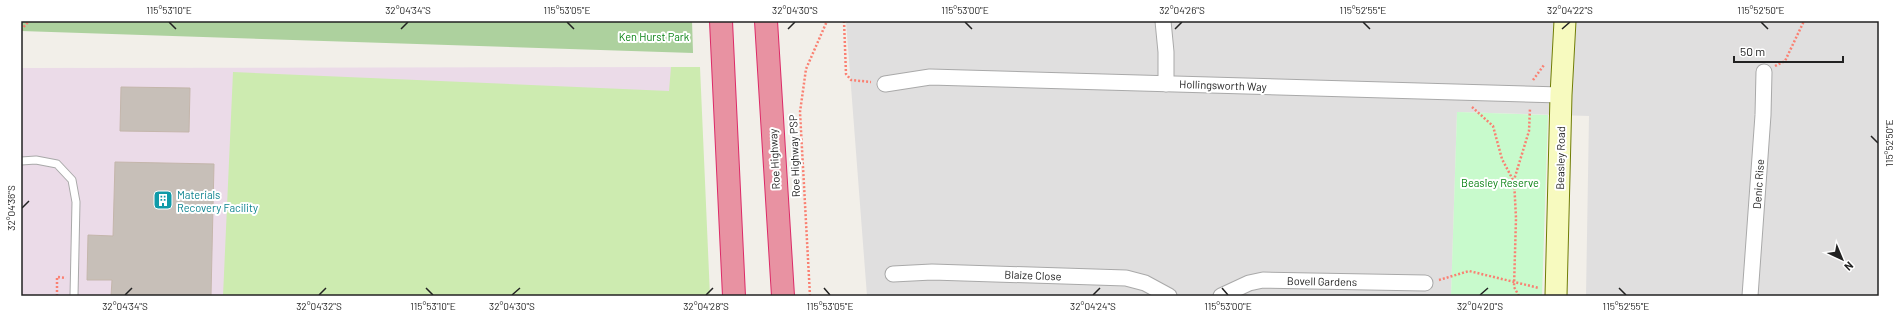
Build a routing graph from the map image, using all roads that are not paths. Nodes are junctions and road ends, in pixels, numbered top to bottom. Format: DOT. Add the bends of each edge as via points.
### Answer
graph roads {
  1 [pos="721,21"];
  2 [pos="766,21"];
  3 [pos="1163,21"];
  4 [pos="1565,21"];
  5 [pos="1764,72"];
  6 [pos="885,84"];
  7 [pos="1166,84"];
  8 [pos="1561,95"];
  9 [pos="21,161"];
  10 [pos="892,274"];
  11 [pos="1425,283"];
  12 [pos="1556,291"];
  13 [pos="74,296"];
  14 [pos="734,296"];
  15 [pos="783,296"];
  16 [pos="1169,296"];
  17 [pos="1221,296"];
  18 [pos="1750,296"];
  1 -- 14 [label="highway"];
  2 -- 15 [label="highway, Roe Highway"];
  3 -- 7 [label="street"];
  4 -- 8 [label="main road, Beasley Road"];
  5 -- 18 [label="street, Denic Rise"];
  6 -- 7 [label="street, Hollingsworth Way" via="930,77"];
  7 -- 8 [label="street, Hollingsworth Way"];
  8 -- 12 [label="main road, Beasley Road"];
  9 -- 13 [label="lane" via="36,160 57,164 72,180 76,202"];
  10 -- 16 [label="street, Blaize Close" via="932,272 1126,278 1145,283"];
  11 -- 17 [label="street, Bovell Gardens" via="1262,280"];
}
